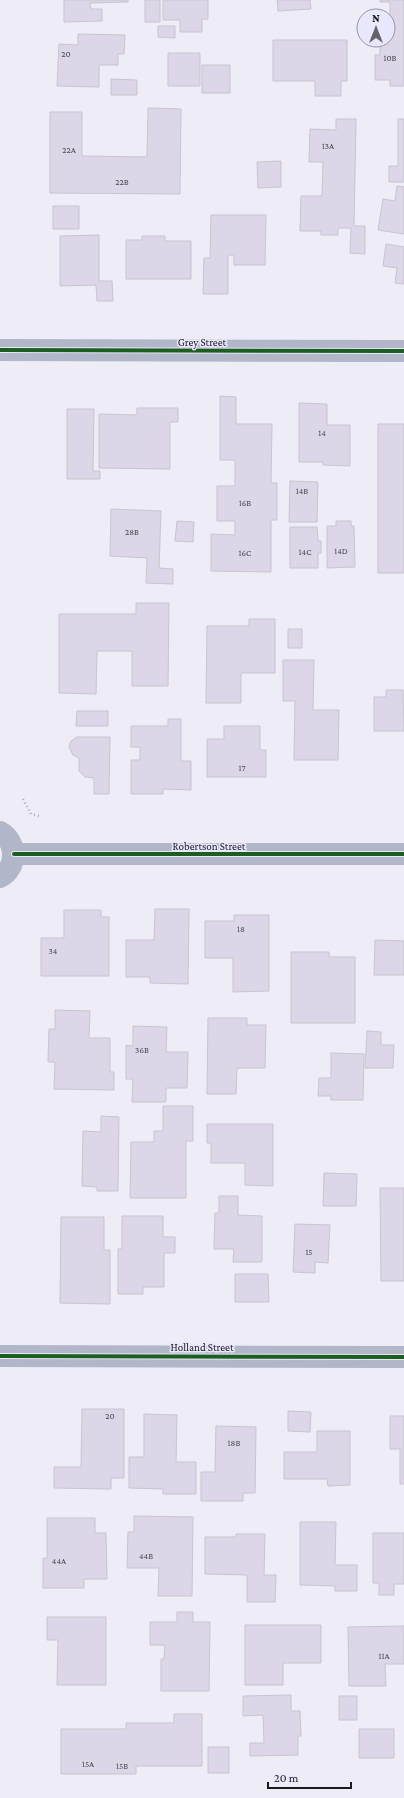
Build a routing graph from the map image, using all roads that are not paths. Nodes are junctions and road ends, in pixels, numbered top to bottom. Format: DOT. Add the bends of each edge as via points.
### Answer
graph roads {
  1 [pos="0,350"];
  2 [pos="404,351"];
  3 [pos="0,832"];
  4 [pos="14,854"];
  5 [pos="404,854"];
  6 [pos="0,877"];
  7 [pos="0,1356"];
  8 [pos="404,1357"];
  1 -- 2 [label="street, Grey Street"];
  3 -- 4 [label="street" via="9,838"];
  4 -- 5 [label="street, Robertson Street"];
  4 -- 6 [label="street" via="9,870"];
  7 -- 8 [label="street, Holland Street"];
}
